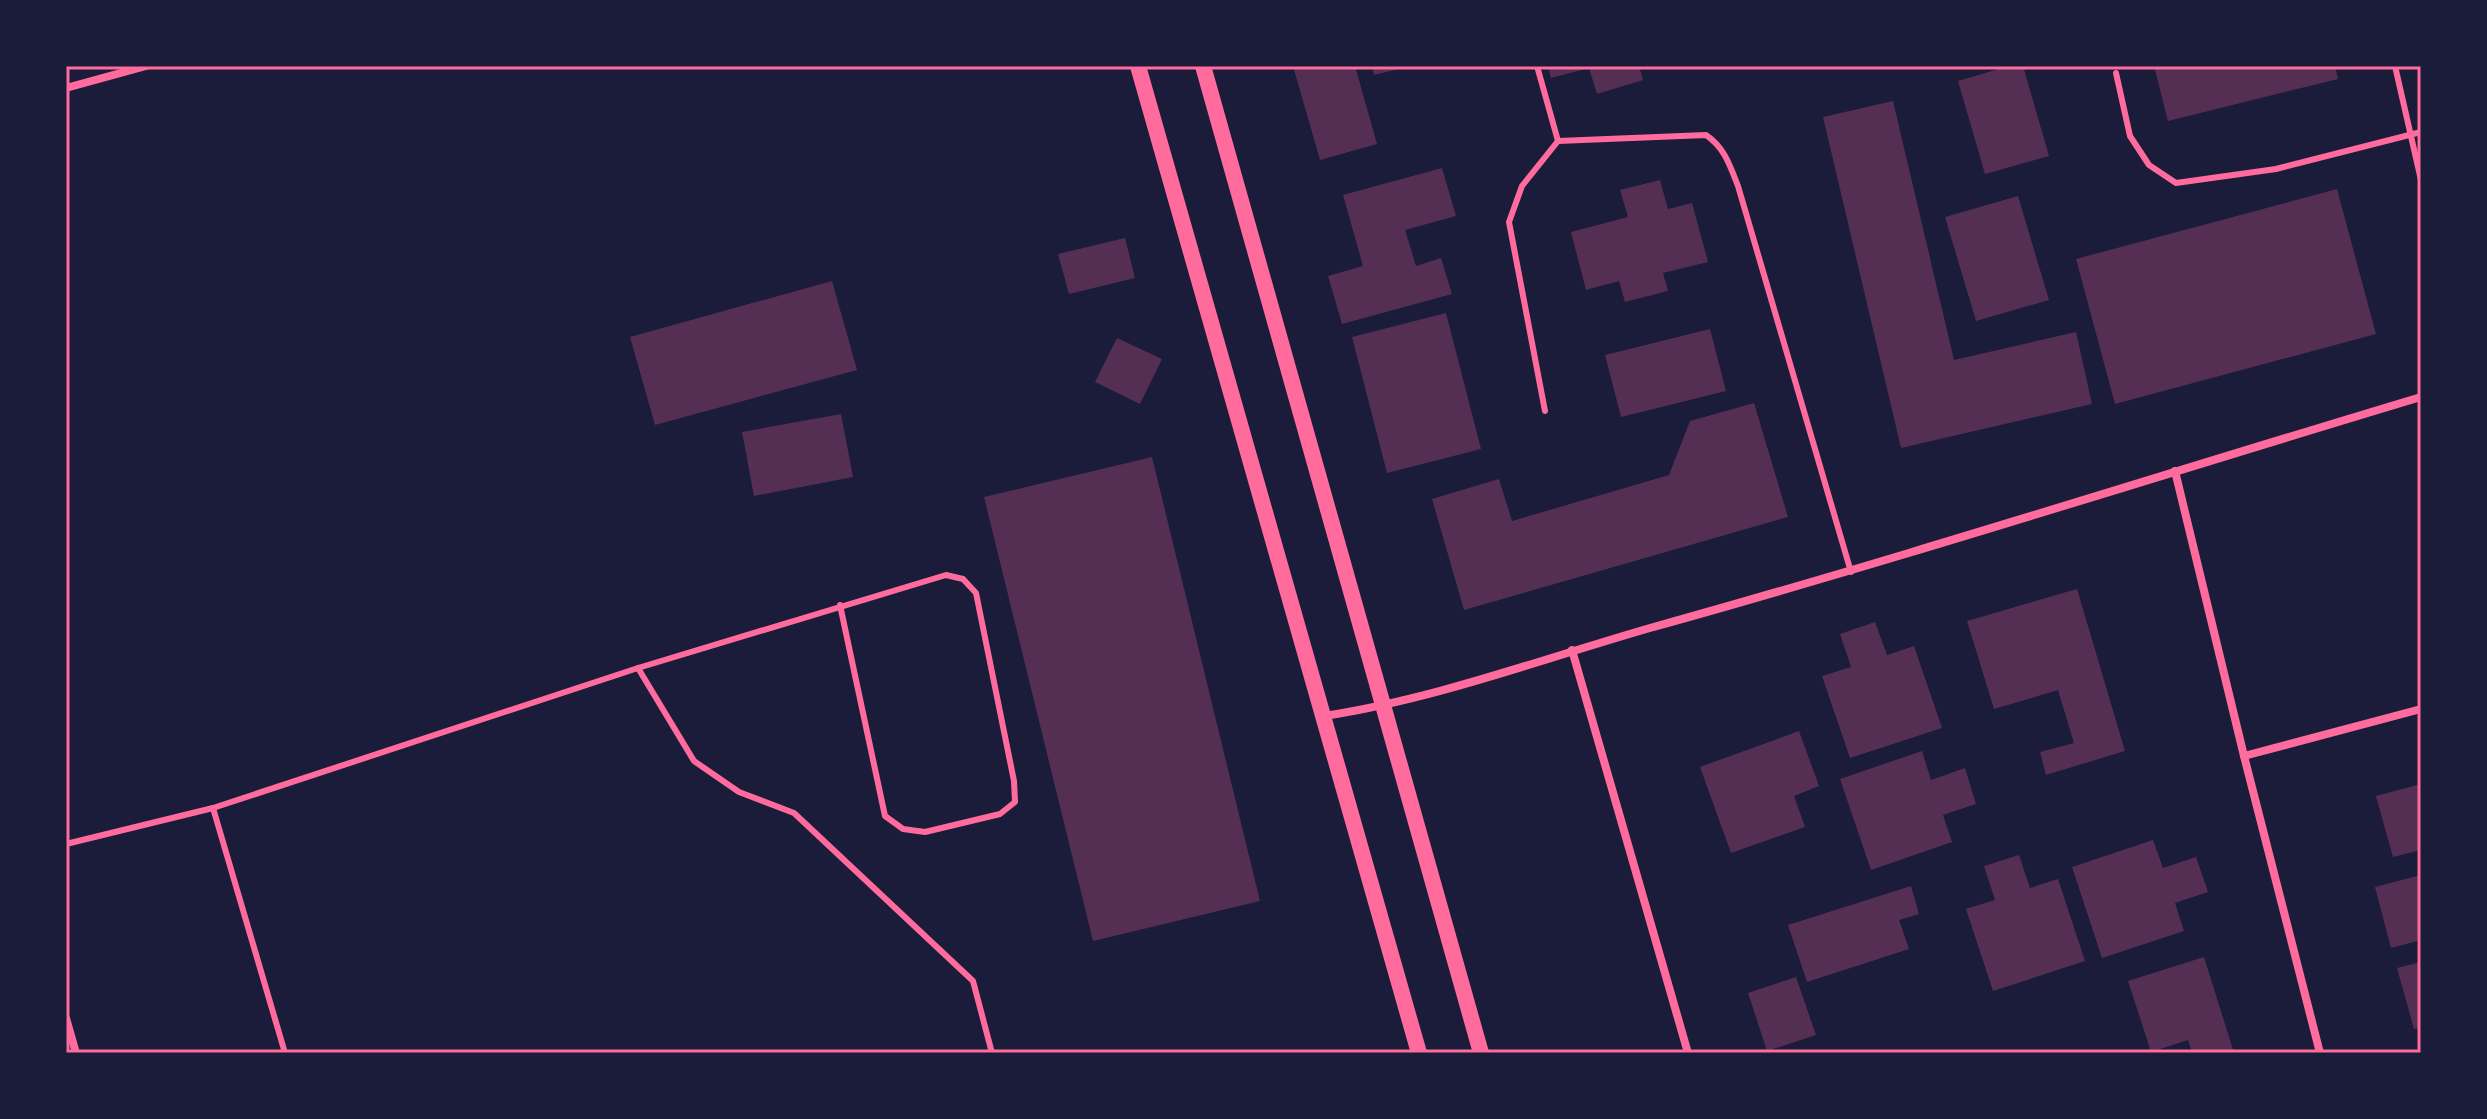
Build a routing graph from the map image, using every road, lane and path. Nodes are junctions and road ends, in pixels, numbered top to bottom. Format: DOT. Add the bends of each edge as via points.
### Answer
graph roads {
  1 [pos="146,66"];
  2 [pos="1138,66"];
  3 [pos="1203,66"];
  4 [pos="1537,66"];
  5 [pos="2395,66"];
  6 [pos="2116,73"];
  7 [pos="66,88"];
  8 [pos="2421,132"];
  9 [pos="2411,136"];
  10 [pos="1558,141"];
  11 [pos="2421,180"];
  12 [pos="2421,397"];
  13 [pos="1545,411"];
  14 [pos="2175,471"];
  15 [pos="1851,572"];
  16 [pos="840,605"];
  17 [pos="1572,650"];
  18 [pos="638,668"];
  19 [pos="1382,707"];
  20 [pos="2421,709"];
  21 [pos="1321,716"];
  22 [pos="2244,756"];
  23 [pos="213,808"];
  24 [pos="66,844"];
  25 [pos="66,1018"];
  26 [pos="76,1053"];
  27 [pos="285,1053"];
  28 [pos="992,1053"];
  29 [pos="1419,1053"];
  30 [pos="1481,1053"];
  31 [pos="1688,1053"];
  32 [pos="2320,1053"];
  1 -- 7 [label="street"];
  2 -- 21 [label="main road"];
  3 -- 19 [label="main road"];
  4 -- 10 [label="lane"];
  5 -- 9 [label="lane"];
  6 -- 9 [label="lane" via="2130,136 2149,165 2176,183 2276,169"];
  8 -- 9 [label="lane"];
  9 -- 11 [label="lane"];
  10 -- 13 [label="lane" via="1522,186 1509,222"];
  10 -- 15 [label="lane" via="1706,135 1725,153"];
  12 -- 14 [label="street"];
  14 -- 15 [label="street"];
  14 -- 22 [label="street"];
  15 -- 17 [label="street"];
  16 -- 16 [label="lane" via="946,575 963,579 976,593 1015,802 1000,814 925,832 903,829 885,816"];
  16 -- 18 [label="lane"];
  17 -- 19 [label="street"];
  17 -- 31 [label="street"];
  18 -- 23 [label="lane"];
  18 -- 28 [label="lane" via="694,761 739,792 794,813 973,981"];
  19 -- 21 [label="street"];
  19 -- 30 [label="main road"];
  20 -- 22 [label="street"];
  21 -- 29 [label="main road"];
  22 -- 32 [label="street"];
  23 -- 24 [label="lane"];
  23 -- 27 [label="lane"];
  25 -- 26 [label="street"];
}
